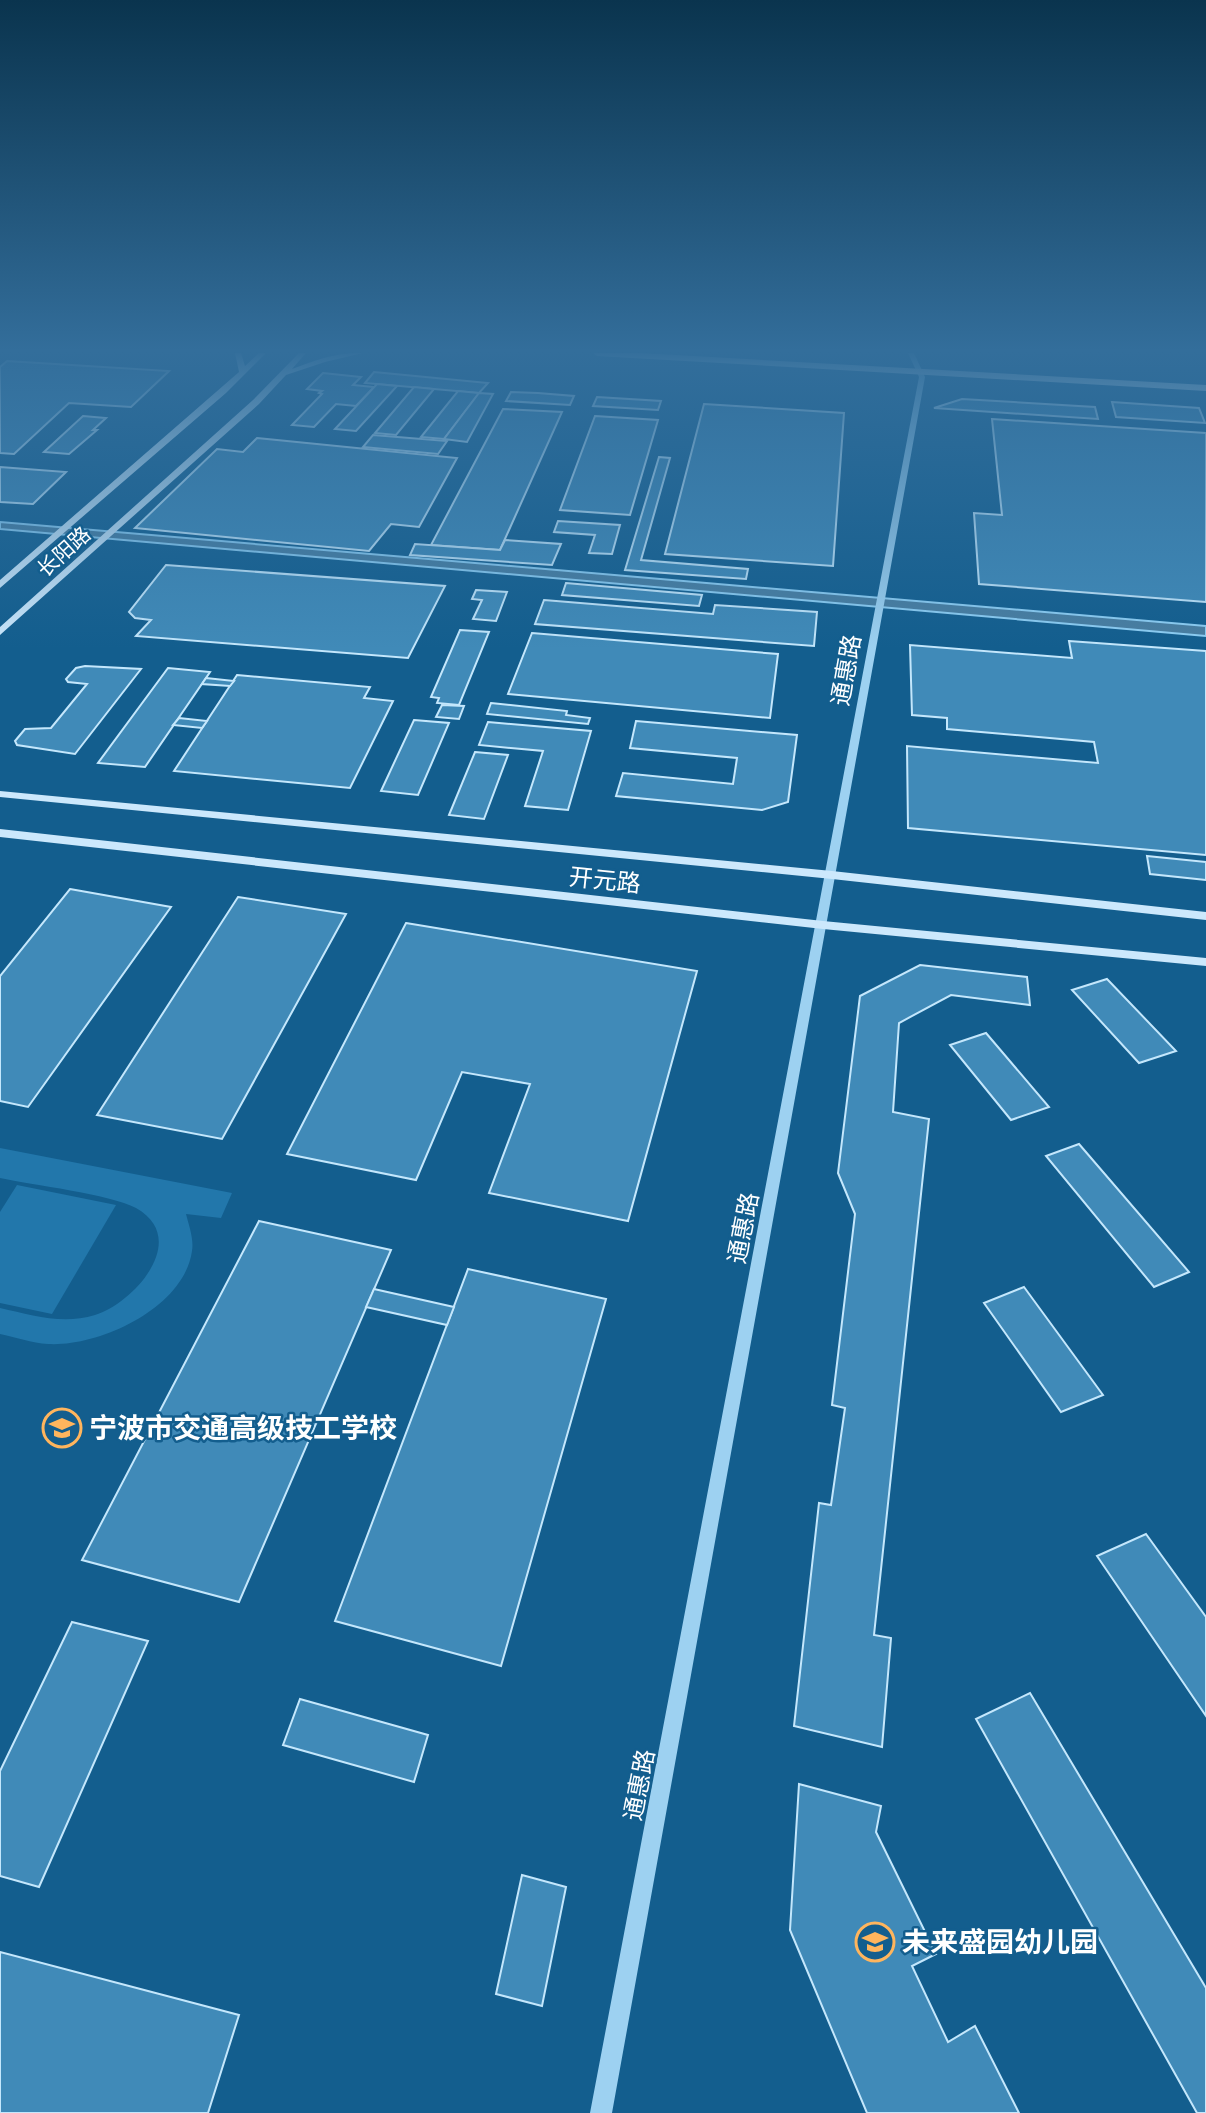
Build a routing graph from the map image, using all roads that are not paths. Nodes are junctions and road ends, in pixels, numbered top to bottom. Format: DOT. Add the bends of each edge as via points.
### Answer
graph roads {
  1 [pos="153,452"];
  2 [pos="202,452"];
  3 [pos="900,452"];
  4 [pos="0,586"];
  5 [pos="0,632"];
  6 [pos="0,794"];
  7 [pos="0,833"];
  8 [pos="832,875"];
  9 [pos="1206,916"];
  10 [pos="822,925"];
  11 [pos="1206,962"];
  12 [pos="601,2113"];
  1 -- 4 [label="main road, 长阳路"];
  2 -- 5 [label="main road, 长阳路"];
  3 -- 8 [label="street, 通惠路"];
  6 -- 8 [label="main road, 开元路"];
  7 -- 10 [label="main road, 开元路"];
  8 -- 9 [label="main road, 开元路"];
  8 -- 10 [label="street, 通惠路"];
  10 -- 11 [label="main road, 开元路"];
  10 -- 12 [label="street, 通惠路"];
}
